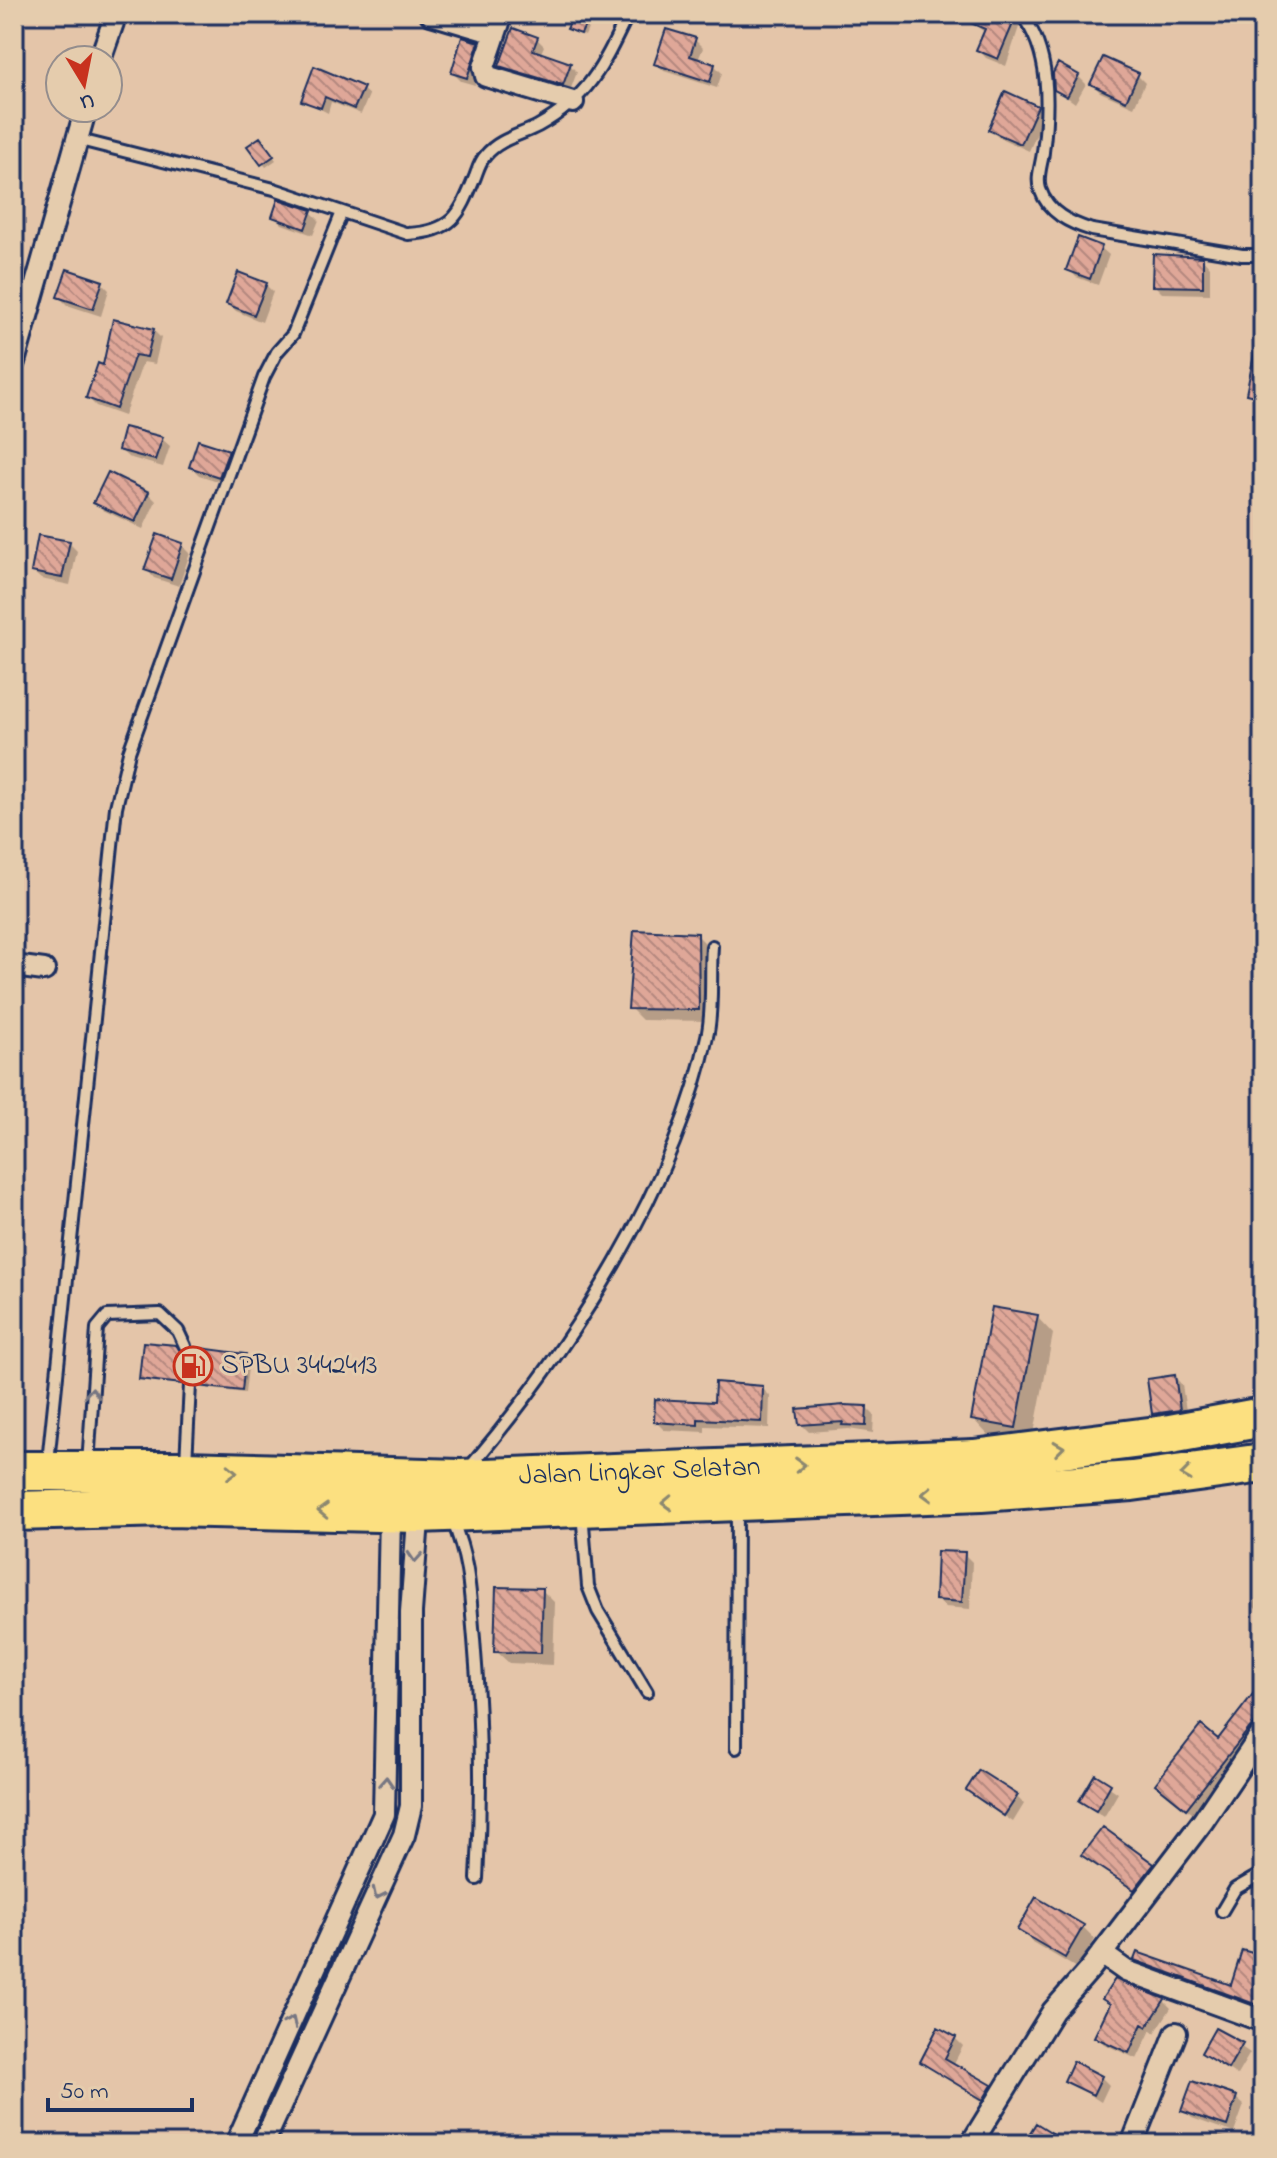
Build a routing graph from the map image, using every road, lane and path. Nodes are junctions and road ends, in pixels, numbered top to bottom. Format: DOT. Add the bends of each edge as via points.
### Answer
graph roads {
  1 [pos="116,14"];
  2 [pos="431,14"];
  3 [pos="628,14"];
  4 [pos="1021,14"];
  5 [pos="498,24"];
  6 [pos="106,44"];
  7 [pos="573,102"];
  8 [pos="81,124"];
  9 [pos="76,139"];
  10 [pos="342,212"];
  11 [pos="1263,255"];
  12 [pos="14,362"];
  13 [pos="712,946"];
  14 [pos="14,966"];
  15 [pos="44,970"];
  16 [pos="185,1346"];
  17 [pos="190,1385"];
  18 [pos="1263,1417"];
  19 [pos="1263,1463"];
  20 [pos="31,1471"];
  21 [pos="87,1471"];
  22 [pos="185,1471"];
  23 [pos="432,1496"];
  24 [pos="737,1500"];
  25 [pos="582,1506"];
  26 [pos="14,1511"];
  27 [pos="647,1692"];
  28 [pos="1263,1732"];
  29 [pos="736,1748"];
  30 [pos="1263,1873"];
  31 [pos="477,1879"];
  32 [pos="1222,1911"];
  33 [pos="1102,1954"];
  34 [pos="1263,2021"];
  35 [pos="1176,2033"];
  36 [pos="236,2144"];
  37 [pos="263,2144"];
  38 [pos="971,2144"];
  39 [pos="1132,2144"];
  1 -- 6 [label="street"];
  2 -- 5 [label="street"];
  3 -- 7 [label="lane" via="594,81"];
  4 -- 11 [label="lane" via="1043,50 1039,180 1047,203 1069,223 1092,230"];
  5 -- 7 [label="street" via="486,76"];
  7 -- 10 [label="lane" via="483,157 464,203 448,225 431,233 408,234"];
  8 -- 9 [label="street"];
  9 -- 10 [label="lane" via="274,189"];
  9 -- 12 [label="street"];
  10 -- 20 [label="lane" via="293,334 264,377 136,731 116,807"];
  13 -- 23 [label="lane" via="708,1030 689,1095 614,1268 564,1344"];
  14 -- 15 [label="street"];
  21 -- 16 [label="lane, one-way" via="97,1328 107,1316 160,1314"];
  17 -- 22 [label="lane"];
  23 -- 18 [label="highway, Jalan Lingkar Selatan, one-way" via="974,1459"];
  19 -- 24 [label="highway, Jalan Lingkar Selatan, one-way" via="1132,1481 996,1491"];
  20 -- 21 [label="highway, Jalan Lingkar Selatan"];
  21 -- 22 [label="highway, Jalan Lingkar Selatan"];
  22 -- 23 [label="highway, Jalan Lingkar Selatan, one-way"];
  23 -- 25 [label="highway, Jalan Lingkar Selatan"];
  23 -- 26 [label="highway, Jalan Lingkar Selatan, one-way"];
  23 -- 31 [label="lane" via="466,1552 483,1781"];
  36 -- 23 [label="street, one-way" via="384,1814"];
  23 -- 37 [label="street, one-way" via="411,1612 411,1806 404,1835"];
  24 -- 25 [label="highway, Jalan Lingkar Selatan, one-way"];
  24 -- 29 [label="lane"];
  25 -- 27 [label="lane" via="588,1586"];
  28 -- 33 [label="street"];
  30 -- 32 [label="lane" via="1235,1889"];
  33 -- 34 [label="street" via="1126,1971"];
  33 -- 38 [label="street" via="1053,2011"];
  35 -- 39 [label="street"];
}
